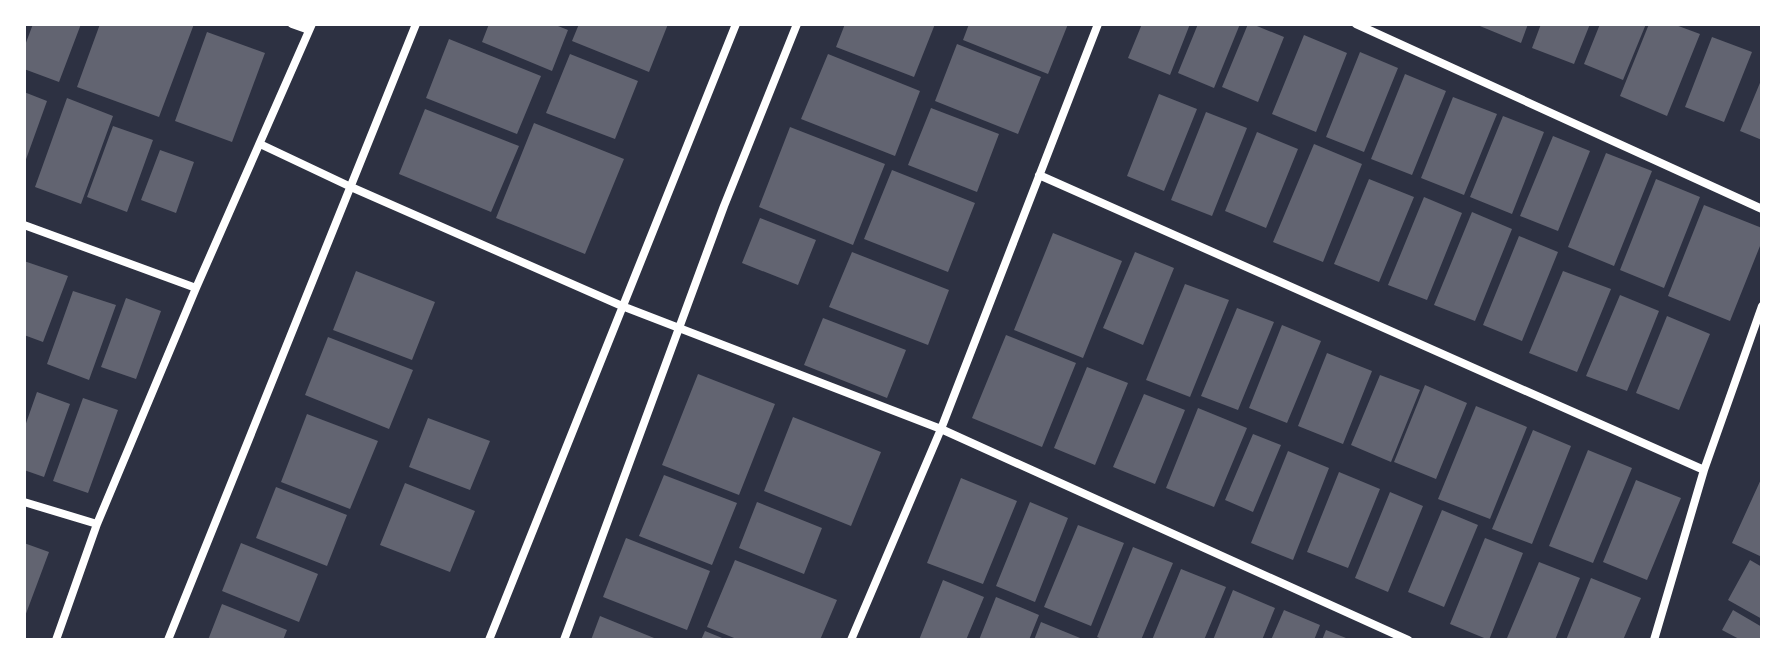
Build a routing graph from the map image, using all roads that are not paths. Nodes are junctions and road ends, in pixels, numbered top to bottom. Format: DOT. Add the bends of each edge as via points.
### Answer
graph roads {
  1 [pos="292,24"];
  2 [pos="416,24"];
  3 [pos="736,24"];
  4 [pos="797,24"];
  5 [pos="1098,24"];
  6 [pos="1356,24"];
  7 [pos="311,27"];
  8 [pos="260,144"];
  9 [pos="1039,175"];
  10 [pos="351,187"];
  11 [pos="1762,209"];
  12 [pos="24,225"];
  13 [pos="196,288"];
  14 [pos="622,306"];
  15 [pos="1762,306"];
  16 [pos="679,327"];
  17 [pos="941,429"];
  18 [pos="1704,470"];
  19 [pos="24,502"];
  20 [pos="97,524"];
  21 [pos="56,640"];
  22 [pos="168,640"];
  23 [pos="489,640"];
  24 [pos="564,640"];
  25 [pos="851,640"];
  26 [pos="1408,640"];
  27 [pos="1654,640"];
  1 -- 7 [label="street"];
  2 -- 10 [label="street"];
  3 -- 14 [label="street"];
  4 -- 16 [label="street"];
  5 -- 9 [label="street"];
  6 -- 11 [label="street"];
  7 -- 8 [label="street"];
  8 -- 10 [label="street"];
  8 -- 13 [label="street"];
  9 -- 17 [label="street"];
  9 -- 18 [label="street"];
  10 -- 14 [label="street"];
  10 -- 22 [label="street"];
  12 -- 13 [label="street"];
  13 -- 20 [label="street"];
  14 -- 16 [label="street"];
  14 -- 23 [label="street"];
  15 -- 18 [label="street"];
  16 -- 17 [label="street"];
  16 -- 24 [label="street"];
  17 -- 25 [label="street"];
  17 -- 26 [label="street"];
  18 -- 27 [label="street"];
  19 -- 20 [label="street"];
  20 -- 21 [label="street"];
}
